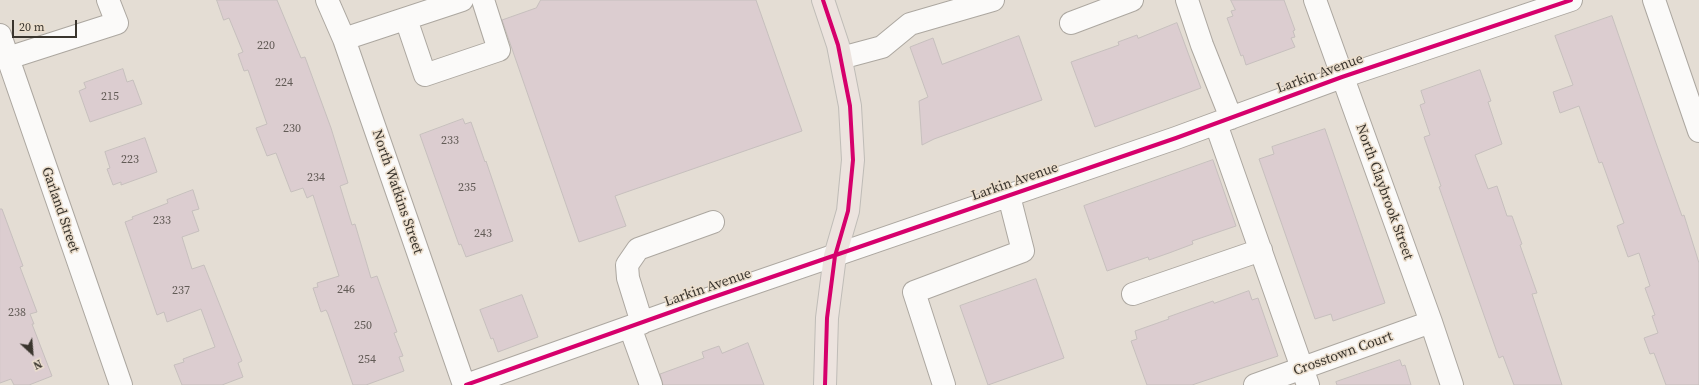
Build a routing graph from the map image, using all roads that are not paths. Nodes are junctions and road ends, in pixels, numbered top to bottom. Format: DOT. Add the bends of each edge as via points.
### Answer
graph roads {
  1 [pos="108,0"];
  2 [pos="327,0"];
  3 [pos="462,0"];
  4 [pos="482,0"];
  5 [pos="823,0"];
  6 [pos="992,0"];
  7 [pos="1132,0"];
  8 [pos="1187,0"];
  9 [pos="1315,0"];
  10 [pos="1654,0"];
  11 [pos="1560,2"];
  12 [pos="406,19"];
  13 [pos="1071,23"];
  14 [pos="0,35"];
  15 [pos="344,39"];
  16 [pos="8,58"];
  17 [pos="841,58"];
  18 [pos="1342,77"];
  19 [pos="1224,120"];
  20 [pos="1699,131"];
  21 [pos="1009,196"];
  22 [pos="713,222"];
  23 [pos="1261,250"];
  24 [pos="835,256"];
  25 [pos="1133,294"];
  26 [pos="1431,322"];
  27 [pos="636,325"];
  28 [pos="1306,376"];
  29 [pos="121,385"];
  30 [pos="465,385"];
  31 [pos="651,385"];
  32 [pos="825,385"];
  33 [pos="944,385"];
  34 [pos="1254,385"];
  35 [pos="1452,385"];
  1 -- 16 [label="street" via="117,23"];
  2 -- 15 [label="street, North Watkins Street"];
  3 -- 12 [label="street"];
  4 -- 12 [label="street" via="499,50 425,75"];
  5 -- 17 [label="main road"];
  6 -- 17 [label="street" via="910,24 882,47"];
  7 -- 13 [label="street"];
  8 -- 19 [label="street"];
  9 -- 18 [label="street, North Claybrook Street"];
  10 -- 20 [label="street"];
  11 -- 18 [label="street, Larkin Avenue"];
  12 -- 15 [label="street"];
  14 -- 16 [label="street, Garland Street"];
  15 -- 30 [label="street, North Watkins Street"];
  16 -- 29 [label="street, Garland Street"];
  17 -- 24 [label="main road" via="850,106 852,160 848,211"];
  18 -- 19 [label="street, Larkin Avenue"];
  18 -- 26 [label="street, North Claybrook Street"];
  19 -- 21 [label="street, Larkin Avenue"];
  19 -- 23 [label="street"];
  21 -- 24 [label="street, Larkin Avenue"];
  21 -- 33 [label="street" via="1023,251 914,292"];
  22 -- 27 [label="street" via="638,249 627,265"];
  23 -- 25 [label="street"];
  23 -- 28 [label="street"];
  24 -- 27 [label="street, Larkin Avenue"];
  24 -- 32 [label="main road" via="827,318"];
  26 -- 28 [label="street, Crosstown Court"];
  26 -- 35 [label="street, North Claybrook Street"];
  27 -- 30 [label="street, Larkin Avenue"];
  27 -- 31 [label="street"];
  28 -- 34 [label="street, Crosstown Court"];
}
